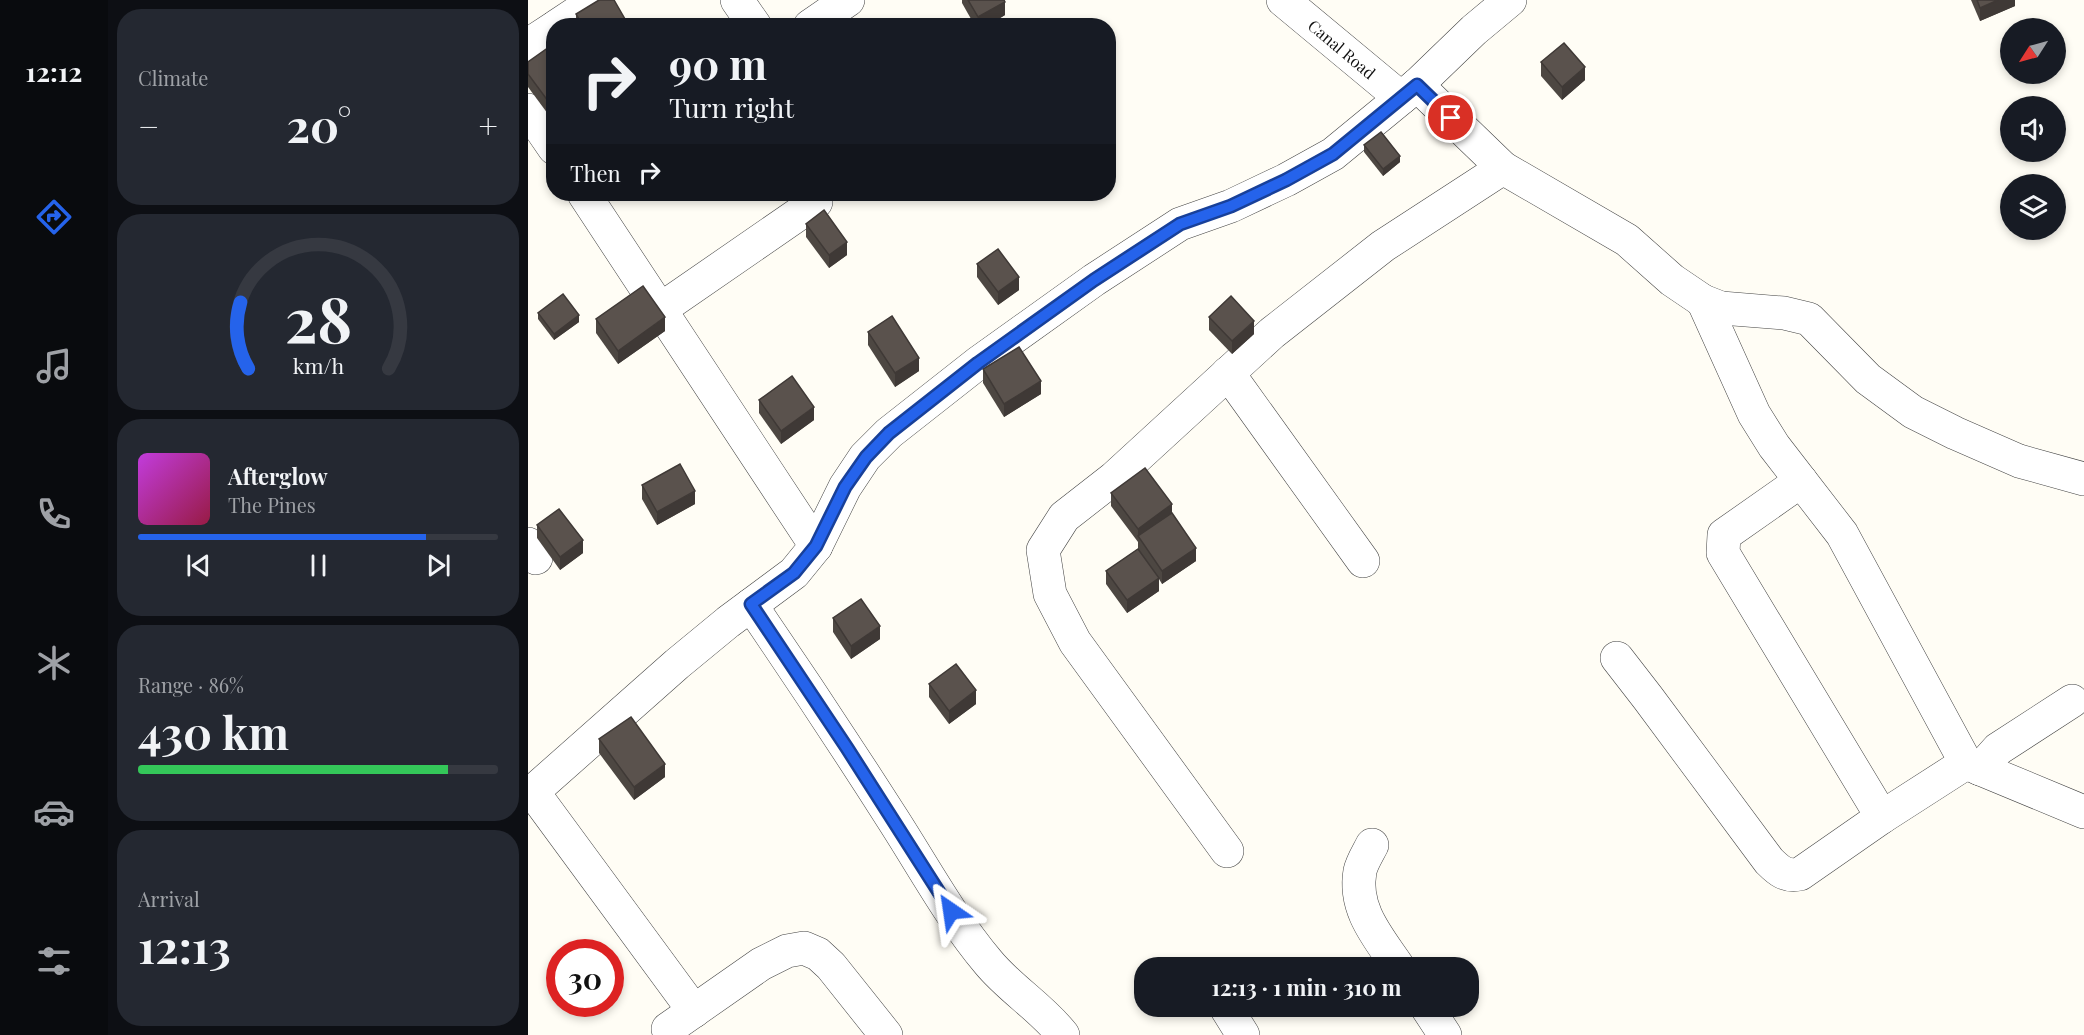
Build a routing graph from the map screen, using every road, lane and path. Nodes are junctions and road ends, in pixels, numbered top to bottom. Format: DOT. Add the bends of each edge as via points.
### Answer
graph roads {
  1 [pos="596,0"];
  2 [pos="737,0"];
  3 [pos="848,0"];
  4 [pos="1283,0"];
  5 [pos="1498,3"];
  6 [pos="569,18"];
  7 [pos="749,18"];
  8 [pos="822,18"];
  9 [pos="546,33"];
  10 [pos="528,45"];
  11 [pos="1409,92"];
  12 [pos="528,110"];
  13 [pos="546,136"];
  14 [pos="1503,168"];
  15 [pos="589,201"];
  16 [pos="816,202"];
  17 [pos="1703,302"];
  18 [pos="661,309"];
  19 [pos="1228,374"];
  20 [pos="2084,478"];
  21 [pos="1800,481"];
  22 [pos="816,546"];
  23 [pos="1363,561"];
  24 [pos="751,604"];
  25 [pos="1617,658"];
  26 [pos="2072,701"];
  27 [pos="1973,766"];
  28 [pos="531,794"];
  29 [pos="2084,812"];
  30 [pos="1882,817"];
  31 [pos="1372,845"];
  32 [pos="1227,850"];
  33 [pos="1392,957"];
  34 [pos="1232,1017"];
  35 [pos="1433,1017"];
  36 [pos="674,1027"];
  37 [pos="886,1035"];
  38 [pos="1063,1035"];
  39 [pos="1243,1035"];
  40 [pos="1445,1035"];
  1 -- 6 [label="street"];
  2 -- 7 [label="street"];
  3 -- 8 [label="street"];
  4 -- 11 [label="street, Canal Road"];
  5 -- 11 [label="street"];
  9 -- 10 [label="street"];
  11 -- 14 [label="street, Canal Road"];
  11 -- 22 [label="street" via="1333,154 1231,206 1180,224 978,363 889,433 866,457 845,487"];
  12 -- 13 [label="street"];
  14 -- 17 [label="street, Canal Road" via="1627,240"];
  14 -- 19 [label="street" via="1383,246 1272,333"];
  15 -- 18 [label="street"];
  16 -- 18 [label="street"];
  17 -- 20 [label="street" via="1809,320 1868,379 1913,412 2019,461"];
  17 -- 21 [label="street" via="1754,414"];
  18 -- 22 [label="street"];
  19 -- 23 [label="street"];
  19 -- 32 [label="street" via="1114,478 1064,517 1043,550 1050,594 1075,642"];
  21 -- 27 [label="street" via="1842,534"];
  21 -- 30 [label="street" via="1724,535 1723,553"];
  22 -- 24 [label="street" via="794,573"];
  24 -- 28 [label="street"];
  24 -- 38 [label="street" via="987,961"];
  25 -- 30 [label="street" via="1781,873 1800,874"];
  26 -- 27 [label="street"];
  27 -- 29 [label="street"];
  27 -- 30 [label="street"];
  28 -- 36 [label="street"];
  31 -- 33 [label="street" via="1360,870 1359,898 1366,919"];
  34 -- 39 [label="street"];
  35 -- 40 [label="street"];
  36 -- 37 [label="street" via="761,964 787,951 804,948 831,966"];
}
